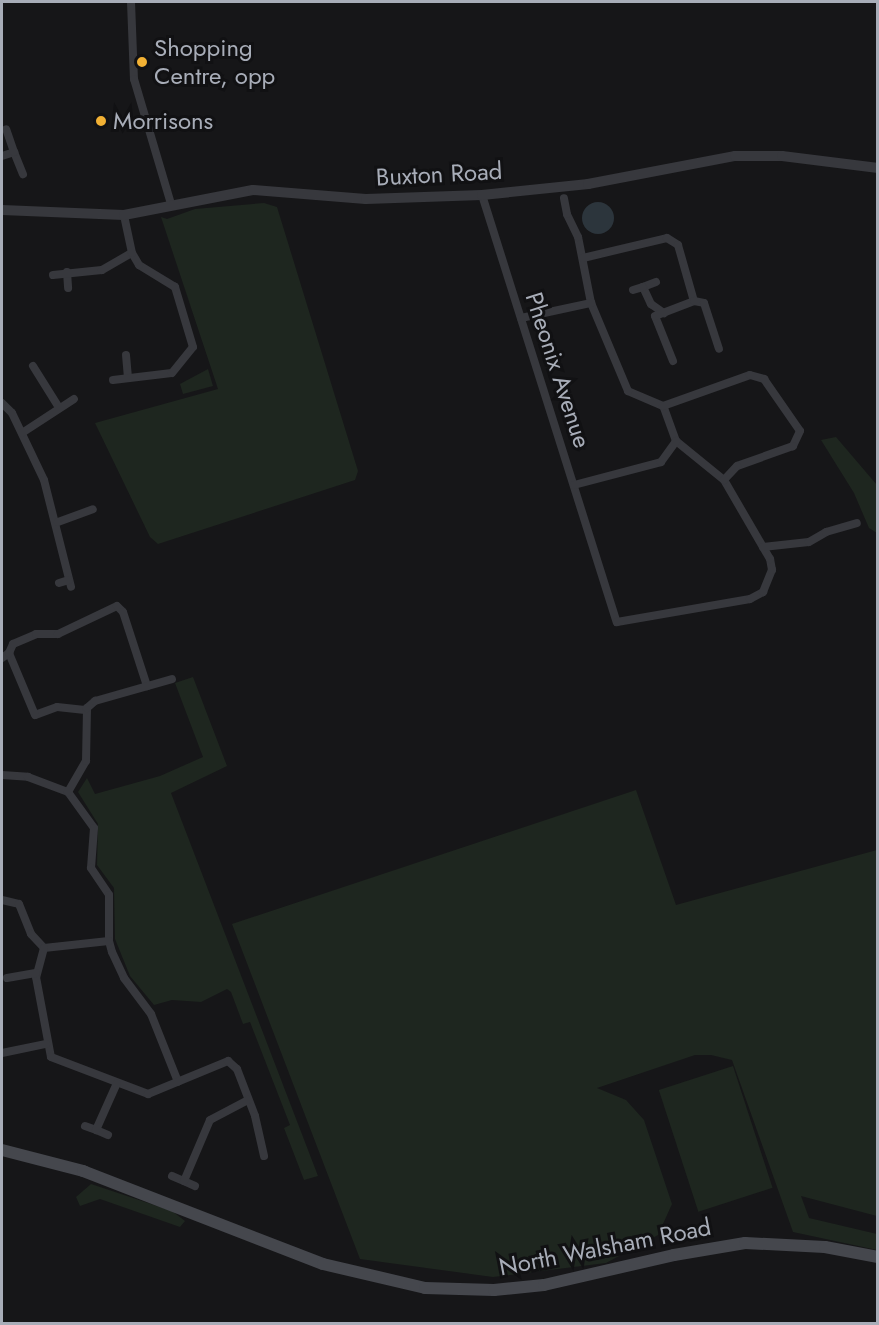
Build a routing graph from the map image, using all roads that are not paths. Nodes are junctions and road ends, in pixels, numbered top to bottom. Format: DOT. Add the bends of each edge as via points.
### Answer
graph roads {
  1 [pos="131,2"];
  2 [pos="6,129"];
  3 [pos="14,152"];
  4 [pos="2,156"];
  5 [pos="878,168"];
  6 [pos="23,174"];
  7 [pos="482,195"];
  8 [pos="564,198"];
  9 [pos="171,204"];
  10 [pos="2,210"];
  11 [pos="124,215"];
  12 [pos="132,253"];
  13 [pos="583,258"];
  14 [pos="67,272"];
  15 [pos="53,275"];
  16 [pos="656,282"];
  17 [pos="643,287"];
  18 [pos="68,288"];
  19 [pos="633,290"];
  20 [pos="694,301"];
  21 [pos="591,303"];
  22 [pos="664,313"];
  23 [pos="521,318"];
  24 [pos="719,349"];
  25 [pos="126,355"];
  26 [pos="673,362"];
  27 [pos="33,366"];
  28 [pos="128,378"];
  29 [pos="113,380"];
  30 [pos="74,399"];
  31 [pos="2,403"];
  32 [pos="58,406"];
  33 [pos="663,406"];
  34 [pos="22,433"];
  35 [pos="676,441"];
  36 [pos="724,480"];
  37 [pos="574,485"];
  38 [pos="93,509"];
  39 [pos="58,522"];
  40 [pos="853,528"];
  41 [pos="763,548"];
  42 [pos="59,583"];
  43 [pos="5,656"];
  44 [pos="172,679"];
  45 [pos="147,686"];
  46 [pos="85,710"];
  47 [pos="2,775"];
  48 [pos="68,792"];
  49 [pos="2,900"];
  50 [pos="109,941"];
  51 [pos="44,948"];
  52 [pos="36,973"];
  53 [pos="7,978"];
  54 [pos="46,1044"];
  55 [pos="2,1053"];
  56 [pos="117,1083"];
  57 [pos="178,1083"];
  58 [pos="249,1100"];
  59 [pos="85,1126"];
  60 [pos="96,1130"];
  61 [pos="108,1135"];
  62 [pos="2,1150"];
  63 [pos="264,1156"];
  64 [pos="172,1176"];
  65 [pos="184,1181"];
  66 [pos="195,1186"];
  67 [pos="878,1257"];
  1 -- 9 [label="street" via="134,79"];
  2 -- 3 [label="street"];
  3 -- 4 [label="street"];
  3 -- 6 [label="street"];
  5 -- 7 [label="street, Buxton Road" via="782,156 735,156 588,184"];
  7 -- 9 [label="street, Buxton Road" via="348,198 253,190"];
  7 -- 23 [label="street, Pheonix Avenue"];
  8 -- 13 [label="street"];
  9 -- 11 [label="street, Buxton Road"];
  10 -- 11 [label="street, Buxton Road"];
  11 -- 12 [label="street"];
  12 -- 14 [label="street" via="102,270"];
  12 -- 28 [label="street" via="147,273 175,287 193,347 172,373"];
  13 -- 20 [label="street" via="667,238 678,245"];
  13 -- 21 [label="street"];
  14 -- 15 [label="street"];
  14 -- 18 [label="street"];
  16 -- 17 [label="street"];
  17 -- 19 [label="street"];
  17 -- 22 [label="street" via="651,304"];
  20 -- 22 [label="street"];
  20 -- 24 [label="street" via="704,303"];
  21 -- 23 [label="street"];
  21 -- 33 [label="street" via="628,391"];
  22 -- 26 [label="street" via="655,316"];
  23 -- 37 [label="street, Pheonix Avenue"];
  25 -- 28 [label="street"];
  27 -- 32 [label="street"];
  28 -- 29 [label="street"];
  30 -- 32 [label="street"];
  31 -- 34 [label="street"];
  32 -- 34 [label="street"];
  33 -- 35 [label="street"];
  33 -- 36 [label="street" via="750,375 764,379 800,431 793,446 737,466"];
  34 -- 39 [label="street"];
  35 -- 36 [label="street"];
  35 -- 37 [label="street" via="661,462"];
  36 -- 41 [label="street"];
  37 -- 41 [label="street, Pheonix Avenue" via="617,621 750,599 763,592 772,570"];
  38 -- 39 [label="street"];
  39 -- 42 [label="street" via="70,583"];
  40 -- 41 [label="street" via="826,532 809,542"];
  43 -- 45 [label="street" via="17,641 36,634 58,634 117,606 123,612"];
  43 -- 46 [label="street" via="35,715 57,707"];
  44 -- 45 [label="street"];
  45 -- 46 [label="street" via="95,701"];
  46 -- 48 [label="street" via="86,761"];
  47 -- 48 [label="street" via="28,777"];
  48 -- 50 [label="street" via="94,830 91,863 109,895"];
  49 -- 51 [label="street" via="13,897 31,934"];
  50 -- 51 [label="street"];
  50 -- 57 [label="street" via="124,978 151,1014"];
  51 -- 52 [label="street"];
  52 -- 53 [label="street"];
  52 -- 54 [label="street"];
  54 -- 55 [label="street"];
  54 -- 56 [label="street" via="51,1057"];
  56 -- 57 [label="street" via="148,1094"];
  56 -- 60 [label="street"];
  57 -- 58 [label="street" via="228,1061 237,1069"];
  58 -- 63 [label="street" via="258,1125 255,1145"];
  58 -- 65 [label="street" via="210,1120"];
  59 -- 60 [label="street"];
  60 -- 61 [label="street"];
  62 -- 67 [label="main road, North Walsham Road" via="83,1171 323,1264 425,1287 463,1291 544,1285 745,1243 825,1246"];
  64 -- 65 [label="street"];
  65 -- 66 [label="street"];
}
